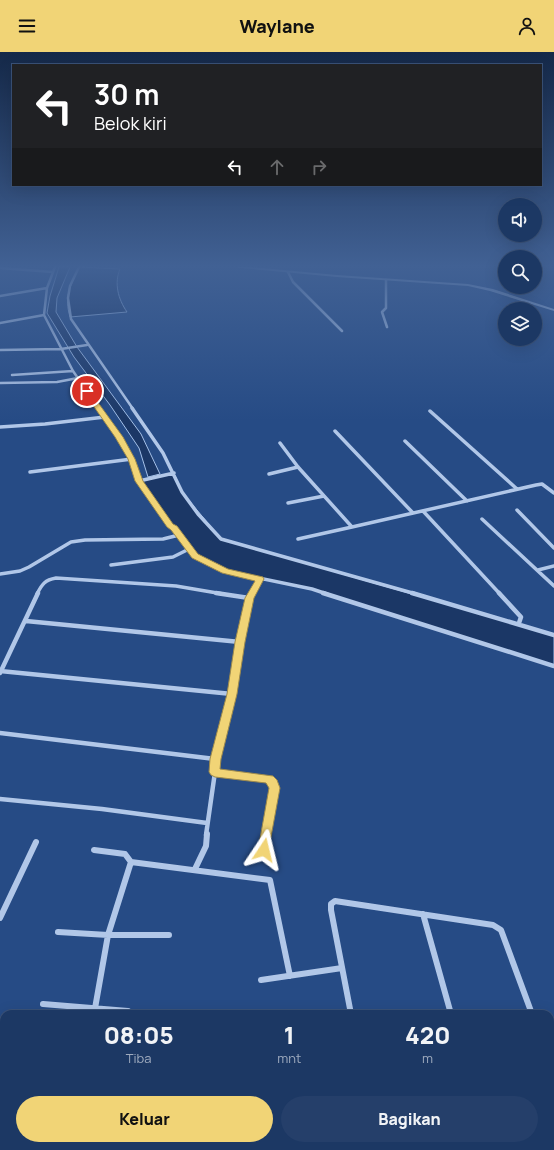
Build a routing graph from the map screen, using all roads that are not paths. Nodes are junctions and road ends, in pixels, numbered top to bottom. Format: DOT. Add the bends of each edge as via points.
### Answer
graph roads {
  1 [pos="26,318"];
  2 [pos="46,318"];
  3 [pos="70,318"];
  4 [pos="329,318"];
  5 [pos="384,318"];
  6 [pos="0,323"];
  7 [pos="387,327"];
  8 [pos="342,331"];
  9 [pos="87,346"];
  10 [pos="61,349"];
  11 [pos="0,350"];
  12 [pos="73,371"];
  13 [pos="12,375"];
  14 [pos="78,378"];
  15 [pos="0,383"];
  16 [pos="430,411"];
  17 [pos="105,417"];
  18 [pos="0,427"];
  19 [pos="335,431"];
  20 [pos="405,440"];
  21 [pos="280,443"];
  22 [pos="132,459"];
  23 [pos="298,467"];
  24 [pos="30,472"];
  25 [pos="174,473"];
  26 [pos="269,474"];
  27 [pos="139,481"];
  28 [pos="517,489"];
  29 [pos="554,493"];
  30 [pos="324,496"];
  31 [pos="467,501"];
  32 [pos="288,503"];
  33 [pos="517,510"];
  34 [pos="423,511"];
  35 [pos="413,513"];
  36 [pos="482,519"];
  37 [pos="352,527"];
  38 [pos="179,535"];
  39 [pos="298,539"];
  40 [pos="554,548"];
  41 [pos="189,549"];
  42 [pos="111,565"];
  43 [pos="554,566"];
  44 [pos="538,570"];
  45 [pos="0,574"];
  46 [pos="260,579"];
  47 [pos="554,586"];
  48 [pos="249,598"];
  49 [pos="26,621"];
  50 [pos="519,623"];
  51 [pos="554,635"];
  52 [pos="240,642"];
  53 [pos="554,666"];
  54 [pos="0,672"];
  55 [pos="232,694"];
  56 [pos="0,733"];
  57 [pos="215,759"];
  58 [pos="215,772"];
  59 [pos="0,799"];
  60 [pos="207,822"];
  61 [pos="36,842"];
  62 [pos="94,850"];
  63 [pos="264,850"];
  64 [pos="131,862"];
  65 [pos="196,869"];
  66 [pos="423,914"];
  67 [pos="0,918"];
  68 [pos="58,932"];
  69 [pos="108,935"];
  70 [pos="169,935"];
  71 [pos="342,968"];
  72 [pos="290,976"];
  73 [pos="261,980"];
  74 [pos="43,1004"];
  75 [pos="88,1010"];
  76 [pos="95,1010"];
  77 [pos="350,1010"];
  78 [pos="450,1010"];
  79 [pos="531,1010"];
  1 -- 6 [label="street"];
  2 -- 10 [label="street"];
  3 -- 9 [label="street"];
  4 -- 8 [label="street"];
  5 -- 7 [label="street"];
  9 -- 10 [label="street"];
  9 -- 25 [label="street" via="148,430"];
  10 -- 11 [label="street"];
  10 -- 12 [label="street"];
  12 -- 13 [label="street"];
  12 -- 14 [label="street"];
  14 -- 15 [label="street" via="57,382"];
  14 -- 17 [label="street"];
  16 -- 28 [label="street"];
  17 -- 18 [label="street"];
  17 -- 22 [label="street"];
  19 -- 35 [label="street"];
  20 -- 31 [label="street"];
  21 -- 23 [label="street"];
  22 -- 24 [label="street"];
  22 -- 27 [label="street"];
  23 -- 26 [label="street"];
  23 -- 30 [label="street"];
  25 -- 27 [label="street"];
  25 -- 50 [label="street" via="182,492 221,539"];
  27 -- 38 [label="street"];
  28 -- 29 [label="street" via="542,484"];
  28 -- 31 [label="street"];
  30 -- 32 [label="street"];
  30 -- 37 [label="street"];
  31 -- 34 [label="street"];
  33 -- 40 [label="street"];
  34 -- 35 [label="street"];
  34 -- 50 [label="street" via="518,613 521,617"];
  35 -- 37 [label="street"];
  36 -- 44 [label="street"];
  37 -- 39 [label="street"];
  38 -- 41 [label="street"];
  38 -- 45 [label="street" via="163,539 72,542 29,567"];
  41 -- 42 [label="street" via="173,557"];
  41 -- 46 [label="street" via="195,556 225,571"];
  43 -- 44 [label="street"];
  44 -- 47 [label="street"];
  46 -- 48 [label="street"];
  46 -- 53 [label="street" via="312,589"];
  48 -- 49 [label="street" via="176,586 56,578 42,584"];
  48 -- 52 [label="street"];
  49 -- 52 [label="street"];
  49 -- 54 [label="street"];
  50 -- 51 [label="street"];
  52 -- 55 [label="street"];
  54 -- 55 [label="street"];
  55 -- 57 [label="street"];
  56 -- 57 [label="street"];
  57 -- 58 [label="street"];
  58 -- 60 [label="street"];
  58 -- 63 [label="street" via="269,779 273,783"];
  59 -- 60 [label="street"];
  60 -- 65 [label="street" via="206,846"];
  61 -- 67 [label="street"];
  62 -- 64 [label="street" via="125,854"];
  64 -- 65 [label="street"];
  64 -- 69 [label="street"];
  65 -- 72 [label="street" via="270,880"];
  66 -- 71 [label="street" via="338,900 333,902 331,910"];
  66 -- 78 [label="street"];
  66 -- 79 [label="street" via="489,924 501,930"];
  68 -- 69 [label="street"];
  69 -- 70 [label="street"];
  69 -- 76 [label="street"];
  71 -- 72 [label="street"];
  71 -- 77 [label="street"];
  72 -- 73 [label="street"];
  74 -- 75 [label="street"];
}
